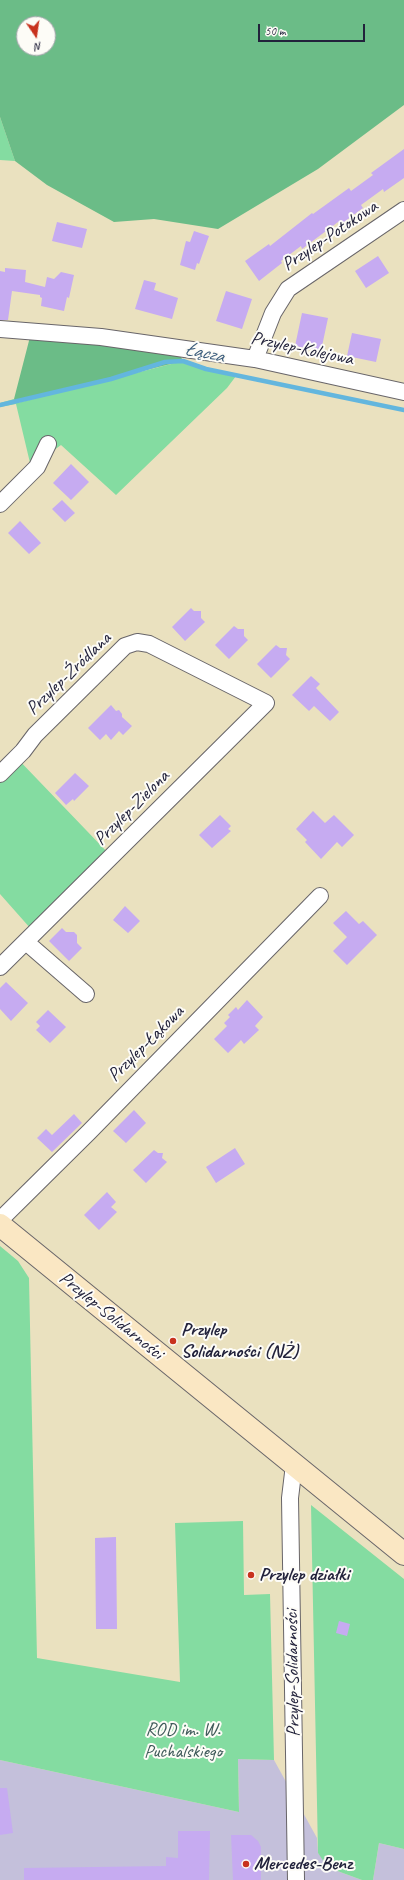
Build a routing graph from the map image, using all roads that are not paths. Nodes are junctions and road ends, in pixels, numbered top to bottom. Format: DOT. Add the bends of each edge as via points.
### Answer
graph roads {
  1 [pos="402,213"];
  2 [pos="0,329"];
  3 [pos="255,359"];
  4 [pos="404,392"];
  5 [pos="48,444"];
  6 [pos="0,504"];
  7 [pos="266,702"];
  8 [pos="0,774"];
  9 [pos="320,896"];
  10 [pos="26,942"];
  11 [pos="0,968"];
  12 [pos="86,994"];
  13 [pos="0,1220"];
  14 [pos="0,1225"];
  15 [pos="296,1466"];
  16 [pos="404,1554"];
  17 [pos="296,1880"];
  1 -- 3 [label="street, Przylep-Potokowa" via="288,289 273,313"];
  2 -- 3 [label="street, Przylep-Kolejowa" via="101,338"];
  3 -- 4 [label="street, Przylep-Kolejowa"];
  5 -- 6 [label="street" via="37,468"];
  7 -- 8 [label="street, Przylep-Źródlana" via="149,644 137,642 125,646 35,735"];
  7 -- 10 [label="street, Przylep-Zielona"];
  9 -- 13 [label="street, Przylep-Łąkowa"];
  10 -- 11 [label="street, Przylep-Zielona"];
  10 -- 12 [label="street"];
  14 -- 15 [label="main road, Przylep-Solidarności"];
  15 -- 16 [label="main road, Przylep-Solidarności"];
  15 -- 17 [label="street, Przylep-Solidarności" via="290,1498"];
}
